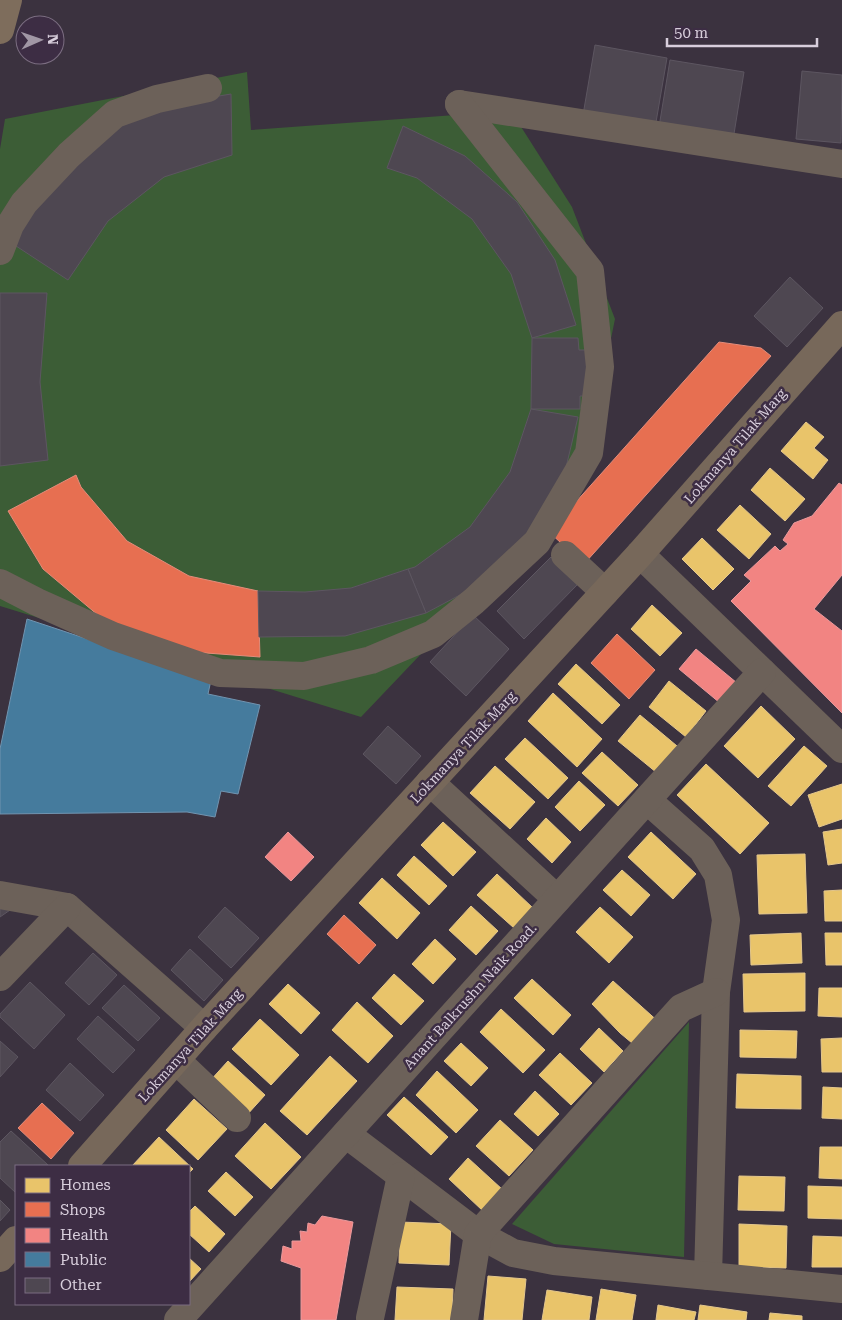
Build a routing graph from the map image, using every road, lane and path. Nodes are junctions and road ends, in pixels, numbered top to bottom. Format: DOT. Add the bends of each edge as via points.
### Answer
graph roads {
  1 [pos="8,0"];
  2 [pos="0,30"];
  3 [pos="208,88"];
  4 [pos="842,164"];
  5 [pos="12,202"];
  6 [pos="0,251"];
  7 [pos="842,325"];
  8 [pos="640,554"];
  9 [pos="564,555"];
  10 [pos="0,583"];
  11 [pos="605,592"];
  12 [pos="762,672"];
  13 [pos="842,749"];
  14 [pos="430,782"];
  15 [pos="647,800"];
  16 [pos="0,895"];
  17 [pos="557,899"];
  18 [pos="67,907"];
  19 [pos="0,977"];
  20 [pos="716,992"];
  21 [pos="204,1028"];
  22 [pos="176,1060"];
  23 [pos="236,1118"];
  24 [pos="346,1134"];
  25 [pos="83,1165"];
  26 [pos="401,1176"];
  27 [pos="478,1234"];
  28 [pos="15,1241"];
  29 [pos="0,1258"];
  30 [pos="708,1276"];
  31 [pos="842,1289"];
  32 [pos="370,1318"];
  33 [pos="178,1320"];
  34 [pos="464,1320"];
  1 -- 2 [label="highway"];
  3 -- 5 [label="street" via="157,99 115,114"];
  4 -- 10 [label="street" via="459,104 590,271 600,367 589,453 537,542 433,634 371,660 304,676 220,673 113,636"];
  5 -- 6 [label="street" via="10,225"];
  7 -- 8 [label="main road, Lokmanya Tilak Marg"];
  8 -- 11 [label="main road, Lokmanya Tilak Marg"];
  8 -- 12 [label="street"];
  9 -- 11 [label="street"];
  11 -- 14 [label="main road, Lokmanya Tilak Marg"];
  12 -- 13 [label="street"];
  12 -- 15 [label="street, Anant Balkrushn Naik Road."];
  14 -- 17 [label="street"];
  14 -- 21 [label="main road, Lokmanya Tilak Marg"];
  15 -- 17 [label="street, Anant Balkrushn Naik Road."];
  15 -- 20 [label="street" via="702,849 718,875 726,920"];
  16 -- 18 [label="street"];
  17 -- 24 [label="street, Anant Balkrushn Naik Road."];
  18 -- 19 [label="street"];
  18 -- 21 [label="street"];
  20 -- 27 [label="street" via="681,1008"];
  20 -- 30 [label="street"];
  21 -- 22 [label="main road, Lokmanya Tilak Marg"];
  22 -- 23 [label="street"];
  22 -- 25 [label="main road, Lokmanya Tilak Marg"];
  24 -- 26 [label="street"];
  24 -- 33 [label="street, Anant Balkrushn Naik Road."];
  26 -- 27 [label="street"];
  26 -- 32 [label="street"];
  27 -- 30 [label="street" via="513,1253 554,1261"];
  27 -- 34 [label="street"];
  28 -- 29 [label="main road"];
  30 -- 31 [label="street"];
}
